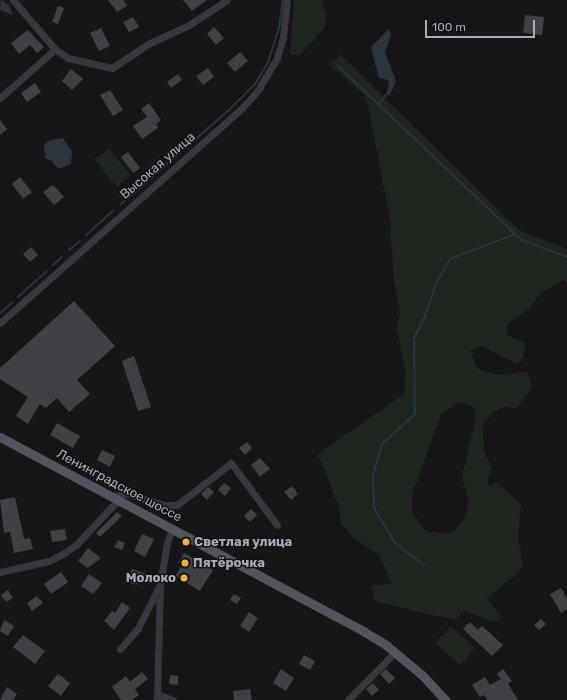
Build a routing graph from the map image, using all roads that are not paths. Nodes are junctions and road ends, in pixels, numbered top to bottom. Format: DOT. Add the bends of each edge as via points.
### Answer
graph roads {
  1 [pos="13,0"];
  2 [pos="227,0"];
  3 [pos="287,0"];
  4 [pos="55,49"];
  5 [pos="0,98"];
  6 [pos="0,323"];
  7 [pos="1,441"];
  8 [pos="115,498"];
  9 [pos="277,525"];
  10 [pos="172,529"];
  11 [pos="0,572"];
  12 [pos="160,584"];
  13 [pos="120,649"];
  14 [pos="395,652"];
  15 [pos="157,697"];
  16 [pos="173,700"];
  17 [pos="348,700"];
  18 [pos="445,700"];
  1 -- 4 [label="street"];
  2 -- 4 [label="street" via="201,18 148,44 112,68 68,58"];
  3 -- 6 [label="street, Высокая улица" via="283,37 277,58 258,90 236,113"];
  4 -- 5 [label="street"];
  7 -- 8 [label="main road, Ленинградское шоссе"];
  8 -- 9 [label="street" via="128,494 164,505 177,505 231,463"];
  8 -- 10 [label="main road, Ленинградское шоссе"];
  8 -- 11 [label="street" via="76,545 63,554 49,561"];
  10 -- 12 [label="street"];
  10 -- 14 [label="main road, Ленинградское шоссе" via="325,609"];
  12 -- 13 [label="street" via="138,628"];
  12 -- 15 [label="street"];
  14 -- 17 [label="street"];
  14 -- 18 [label="main road, Ленинградское шоссе" via="422,675"];
  15 -- 16 [label="street"];
}
